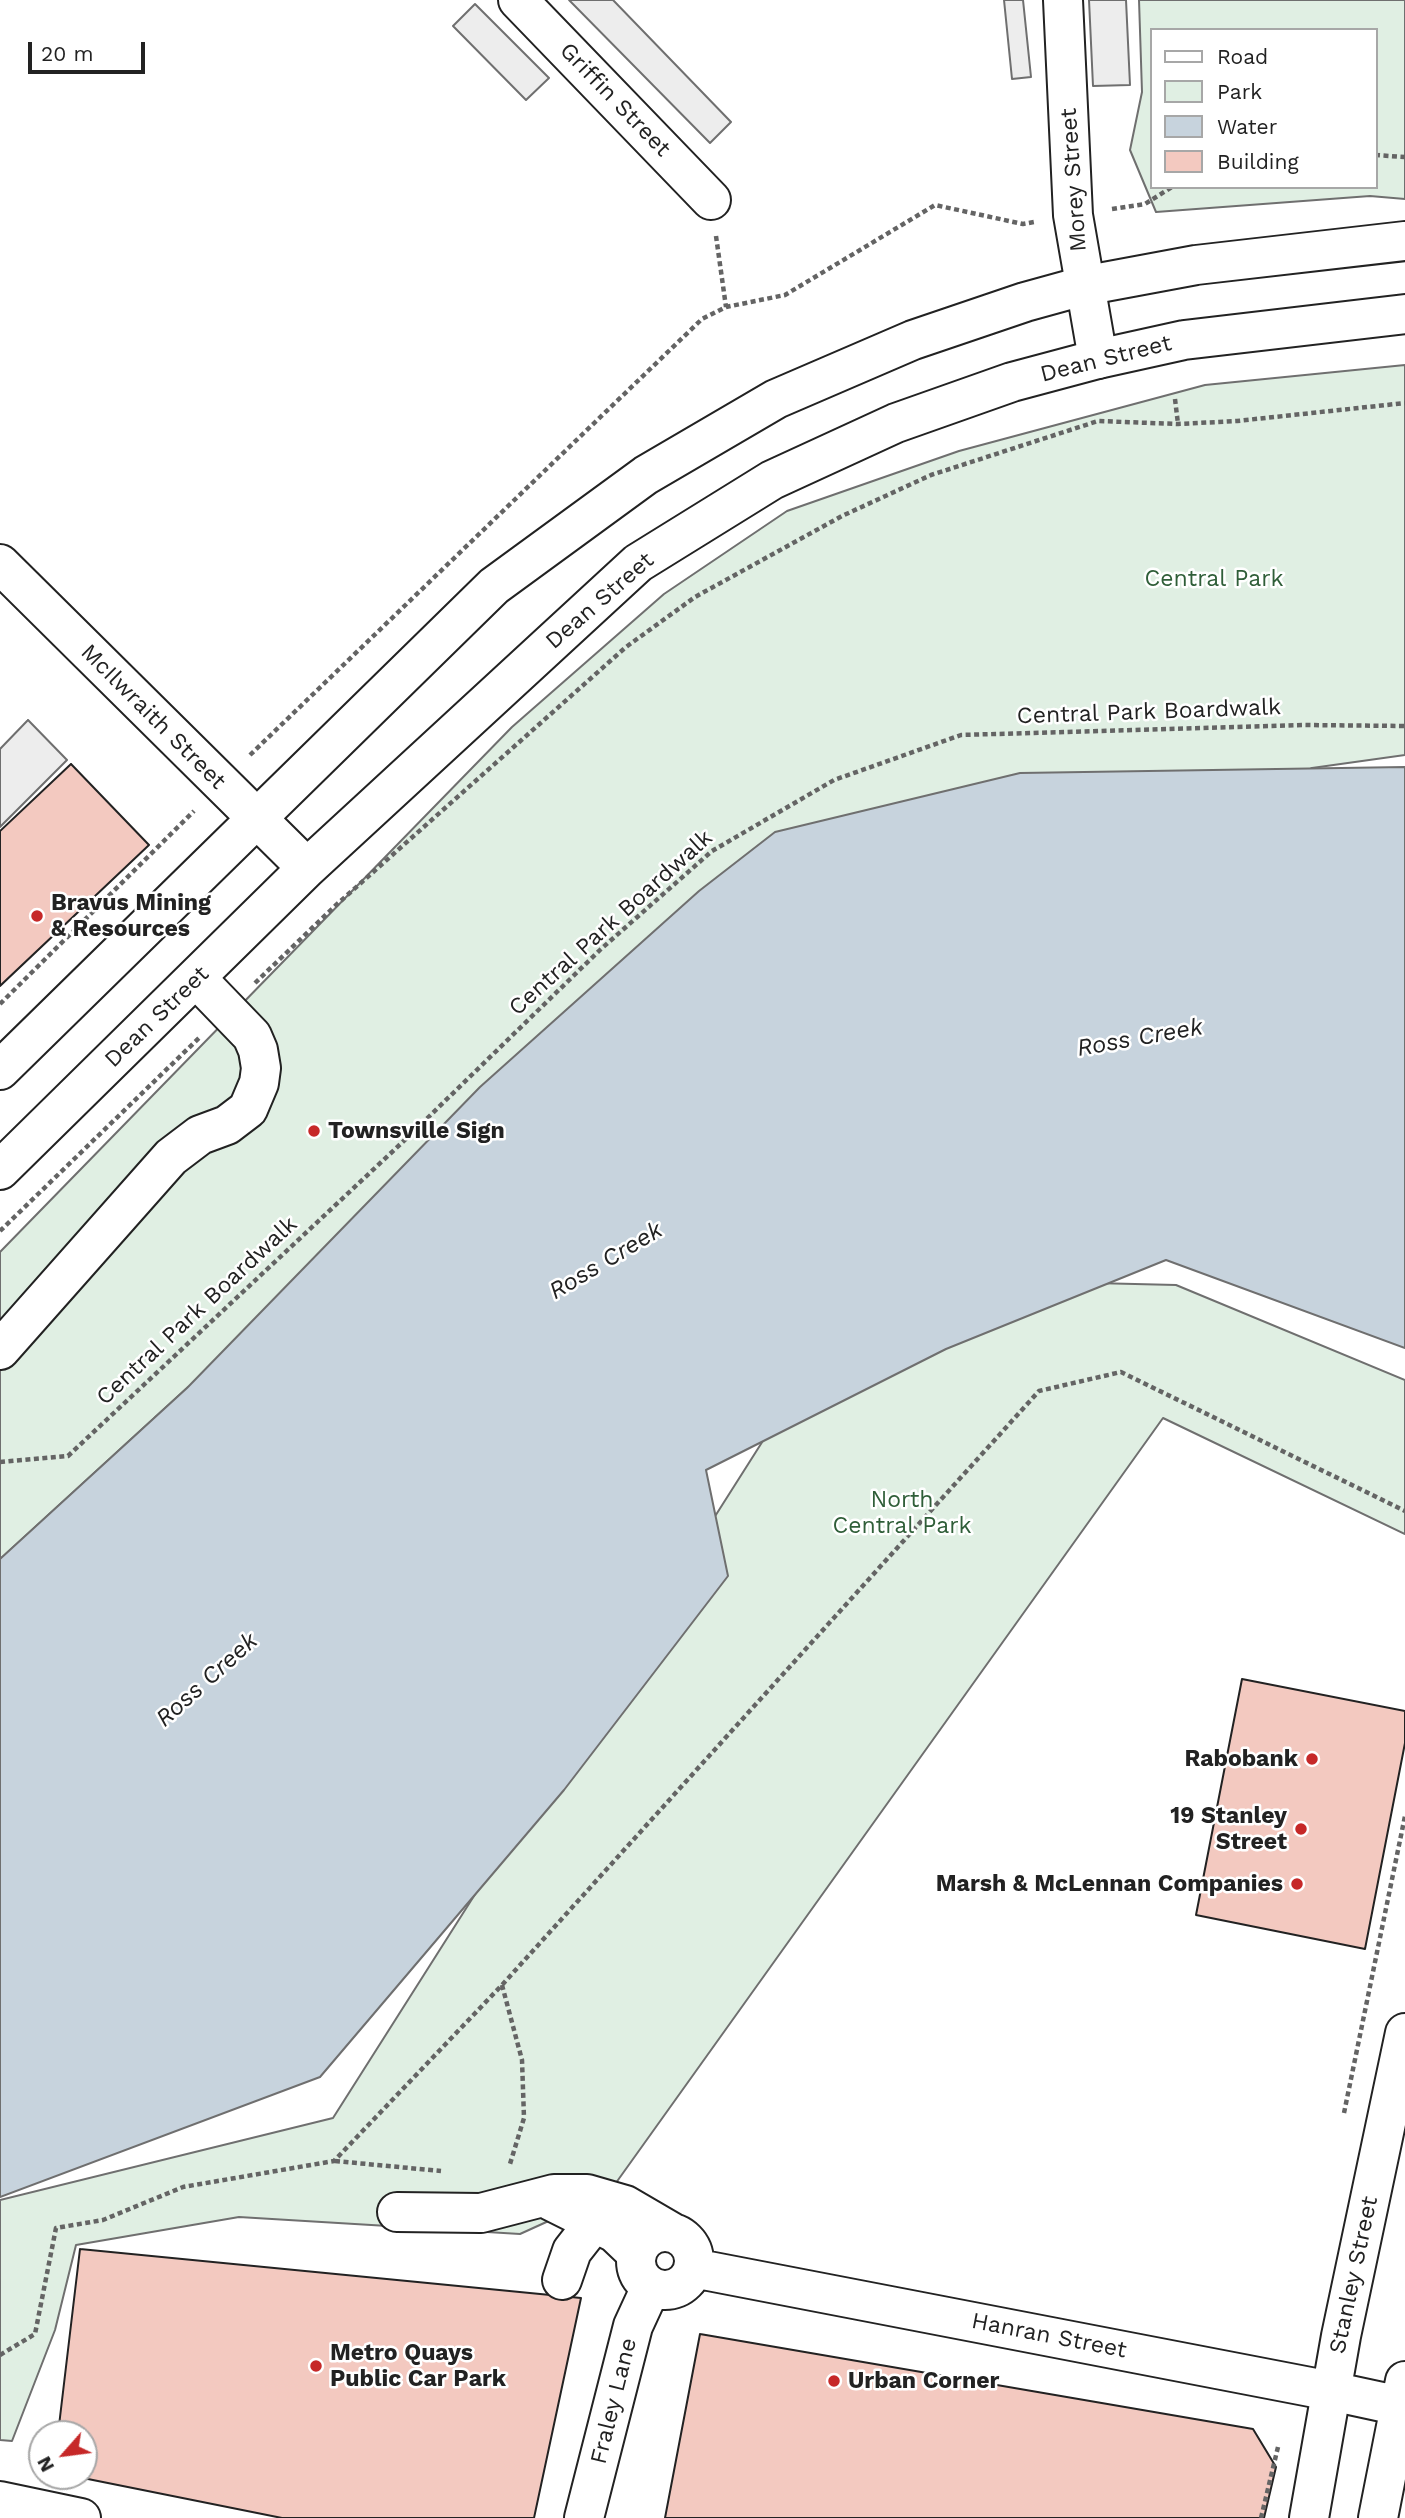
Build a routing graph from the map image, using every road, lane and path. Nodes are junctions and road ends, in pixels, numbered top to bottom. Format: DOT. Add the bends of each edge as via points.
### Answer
graph roads {
  1 [pos="518,0"];
  2 [pos="1063,0"];
  3 [pos="1377,155"];
  4 [pos="1405,157"];
  5 [pos="1169,189"];
  6 [pos="711,200"];
  7 [pos="1145,204"];
  8 [pos="1023,225"];
  9 [pos="1405,241"];
  10 [pos="1083,286"];
  11 [pos="726,307"];
  12 [pos="1405,314"];
  13 [pos="1098,359"];
  14 [pos="1175,398"];
  15 [pos="1405,403"];
  16 [pos="1178,424"];
  17 [pos="0,564"];
  18 [pos="1405,726"];
  19 [pos="221,784"];
  20 [pos="257,819"];
  21 [pos="307,868"];
  22 [pos="197,979"];
  23 [pos="0,1004"];
  24 [pos="227,1010"];
  25 [pos="0,1070"];
  26 [pos="0,1170"];
  27 [pos="0,1231"];
  28 [pos="0,1350"];
  29 [pos="0,1462"];
  30 [pos="1405,1511"];
  31 [pos="502,1985"];
  32 [pos="1405,2033"];
  33 [pos="334,2161"];
  34 [pos="508,2168"];
  35 [pos="450,2172"];
  36 [pos="539,2197"];
  37 [pos="397,2212"];
  38 [pos="594,2223"];
  39 [pos="673,2233"];
  40 [pos="693,2268"];
  41 [pos="644,2271"];
  42 [pos="562,2280"];
  43 [pos="0,2355"];
  44 [pos="1331,2391"];
  45 [pos="1403,2398"];
  46 [pos="1280,2439"];
  47 [pos="0,2501"];
  48 [pos="81,2518"];
  49 [pos="584,2518"];
  50 [pos="1261,2518"];
  51 [pos="1309,2518"];
  52 [pos="1378,2518"];
  1 -- 6 [label="main road, Griffin Street"];
  2 -- 10 [label="main road, Morey Street" via="1073,215"];
  3 -- 4 [label="path"];
  5 -- 7 [label="path"];
  6 -- 11 [label="path"];
  8 -- 11 [label="path" via="935,205 785,295"];
  9 -- 10 [label="main road" via="1196,265"];
  10 -- 13 [label="main road, Morey Street"];
  10 -- 20 [label="main road" via="888,350 776,399 646,475 494,586"];
  11 -- 19 [label="path" via="702,319"];
  12 -- 13 [label="main road, Dean Street" via="1184,340"];
  13 -- 21 [label="main road, Dean Street" via="1012,382 896,424 772,480 638,563"];
  14 -- 16 [label="path"];
  15 -- 16 [label="path"];
  16 -- 24 [label="path" via="1098,421 943,471 787,544 695,597 626,647 546,715"];
  17 -- 19 [label="main road, McIlwraith Street"];
  18 -- 29 [label="path, Central Park Boardwalk" via="961,735 834,780 712,850 601,949 68,1456"];
  19 -- 20 [label="main road, McIlwraith Street"];
  19 -- 23 [label="path"];
  20 -- 21 [label="main road, McIlwraith Street"];
  20 -- 25 [label="main road"];
  21 -- 22 [label="main road, Dean Street"];
  22 -- 24 [label="main road"];
  22 -- 26 [label="main road, Dean Street"];
  24 -- 27 [label="path"];
  24 -- 28 [label="main road" via="252,1036 258,1050 259,1083 248,1109 171,1157"];
  30 -- 31 [label="path" via="1121,1372 1039,1391"];
  31 -- 33 [label="path"];
  31 -- 34 [label="path" via="522,2060 524,2118"];
  32 -- 44 [label="main road, Stanley Street"];
  33 -- 35 [label="path"];
  33 -- 43 [label="path" via="183,2187 103,2220 56,2228 35,2334"];
  36 -- 37 [label="main road" via="481,2213"];
  36 -- 38 [label="main road"];
  36 -- 39 [label="main road" via="587,2194 625,2205"];
  38 -- 41 [label="main road" via="622,2238"];
  38 -- 42 [label="main road" via="572,2251"];
  39 -- 40 [label="main road" via="691,2250"];
  39 -- 41 [label="main road" via="654,2234 640,2245"];
  40 -- 41 [label="main road" via="680,2286 666,2290"];
  40 -- 44 [label="main road, Hanran Street"];
  41 -- 49 [label="main road, Fraley Lane"];
  44 -- 45 [label="main road, Hanran Street"];
  44 -- 51 [label="main road, Stanley Street"];
  45 -- 52 [label="main road"];
  46 -- 50 [label="path"];
  47 -- 48 [label="main road"];
}
